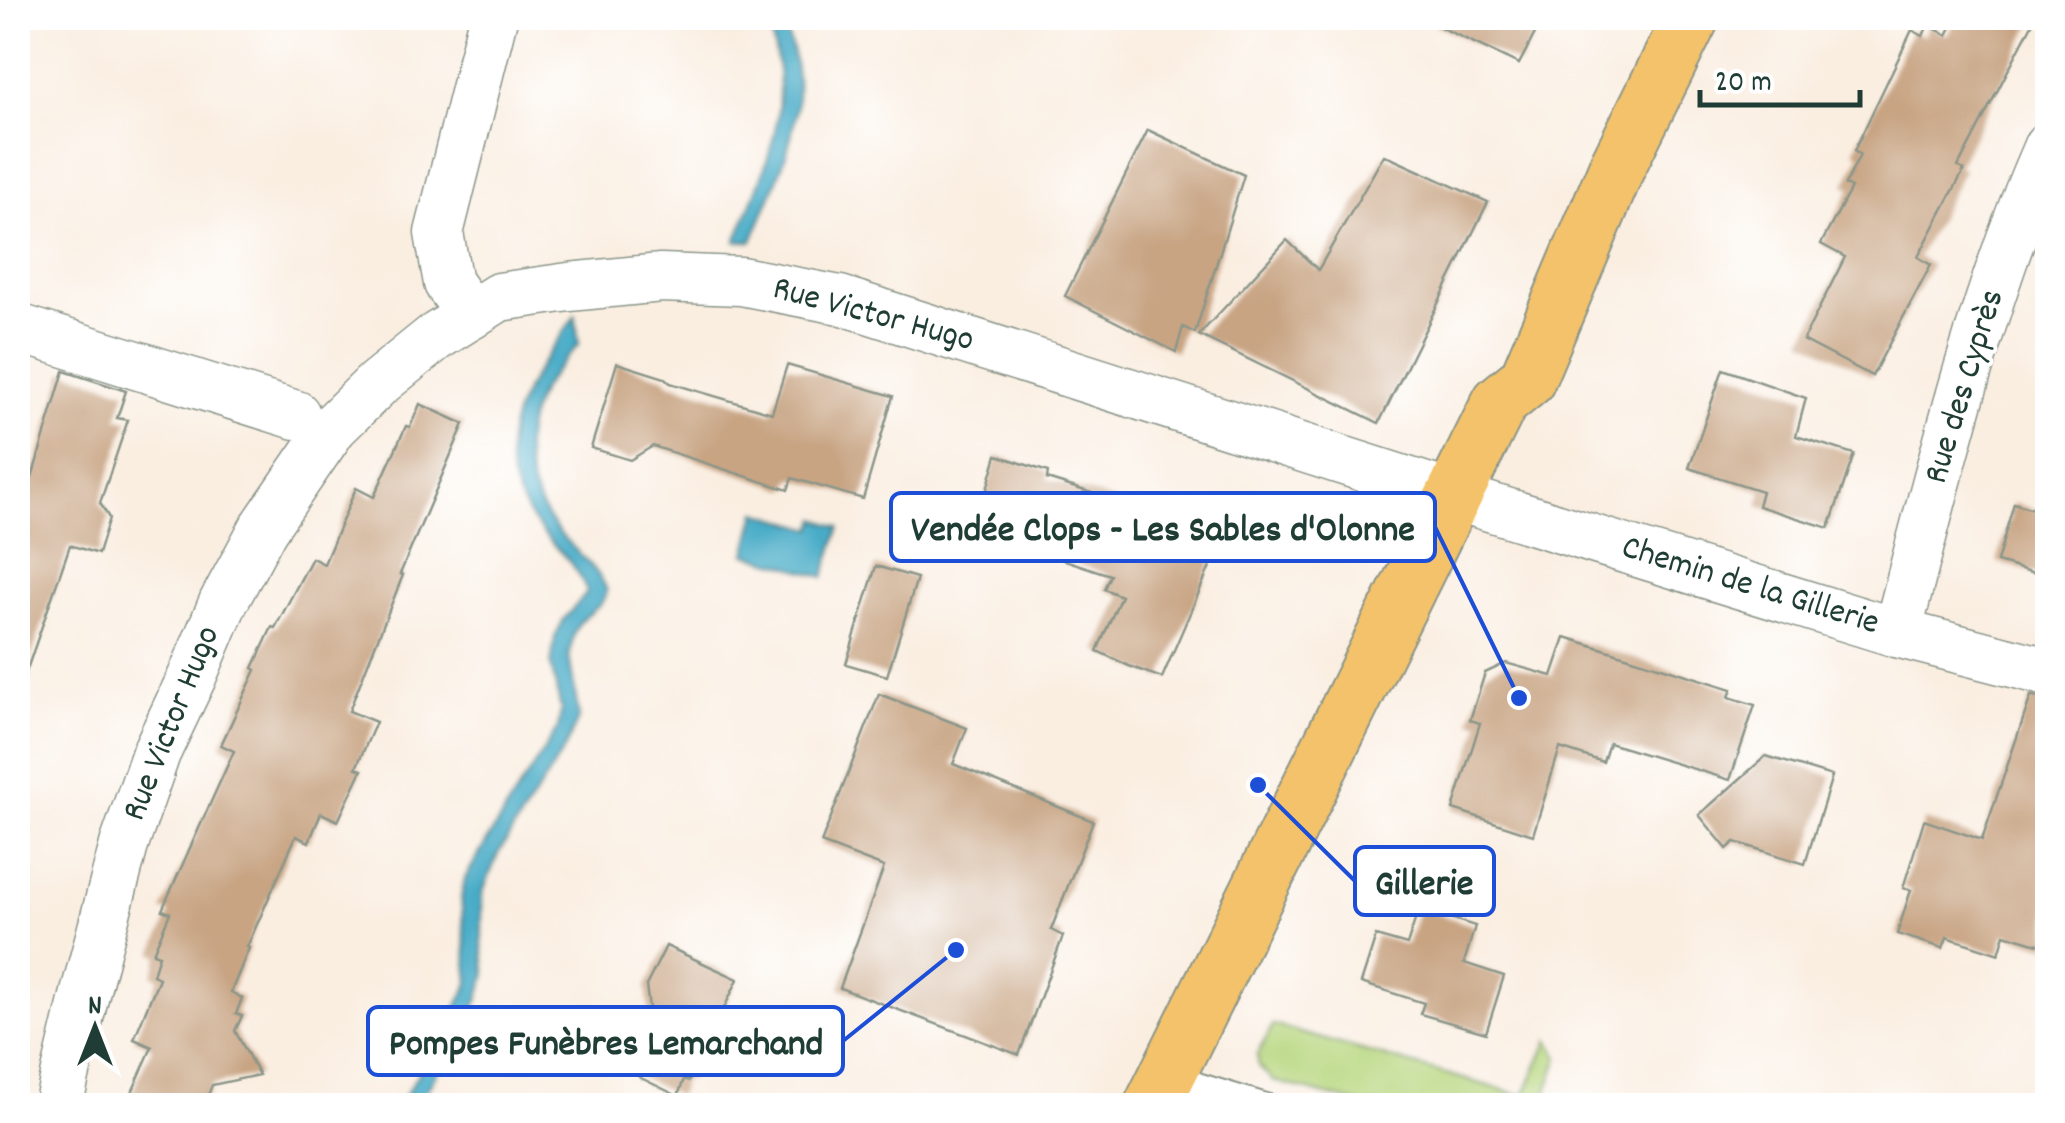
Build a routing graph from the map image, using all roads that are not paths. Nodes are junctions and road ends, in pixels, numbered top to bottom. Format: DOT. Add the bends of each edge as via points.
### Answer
graph roads {
  1 [pos="494,18"];
  2 [pos="1691,18"];
  3 [pos="2048,146"];
  4 [pos="471,315"];
  5 [pos="18,328"];
  6 [pos="296,415"];
  7 [pos="1454,496"];
  8 [pos="1897,633"];
  9 [pos="2048,672"];
  10 [pos="1161,1086"];
  11 [pos="58,1106"];
  12 [pos="1269,1106"];
  1 -- 4 [label="street" via="439,233 448,283"];
  2 -- 7 [label="main road" via="1616,167 1527,380 1500,402"];
  3 -- 8 [label="street, Rue des Cyprès" via="1958,401"];
  4 -- 7 [label="street, Rue Victor Hugo" via="499,297 569,287 661,278 741,281 840,300"];
  4 -- 11 [label="street, Rue Victor Hugo" via="377,384 333,428 263,529 223,603 156,753 124,845"];
  5 -- 6 [label="street"];
  7 -- 8 [label="street, Chemin de la Gillerie"];
  7 -- 10 [label="main road"];
  8 -- 9 [label="street, Chemin de la Gillerie"];
  10 -- 12 [label="lane" via="1197,1084"];
}
